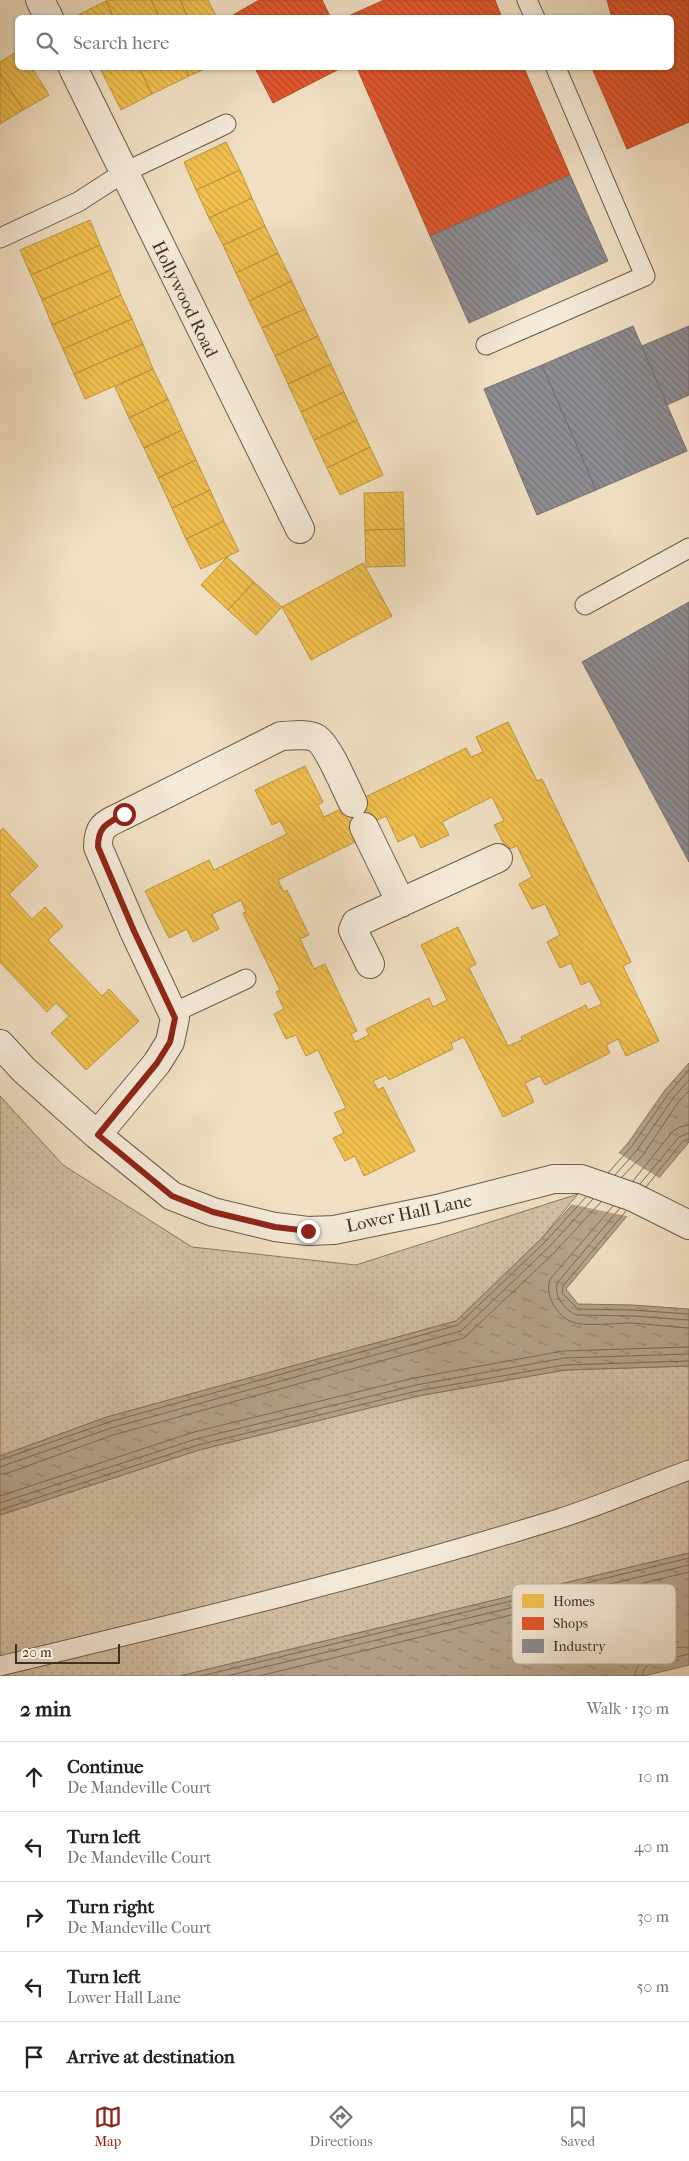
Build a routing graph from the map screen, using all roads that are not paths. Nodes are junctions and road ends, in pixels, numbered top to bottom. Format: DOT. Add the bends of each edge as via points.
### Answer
graph roads {
  1 [pos="40,0"];
  2 [pos="527,0"];
  3 [pos="48,15"];
  4 [pos="534,15"];
  5 [pos="74,70"];
  6 [pos="557,70"];
  7 [pos="226,124"];
  8 [pos="123,172"];
  9 [pos="0,238"];
  10 [pos="486,344"];
  11 [pos="300,529"];
  12 [pos="689,548"];
  13 [pos="584,605"];
  14 [pos="498,858"];
  15 [pos="401,903"];
  16 [pos="370,964"];
  17 [pos="246,979"];
  18 [pos="173,1013"];
  19 [pos="0,1044"];
  20 [pos="98,1135"];
  21 [pos="689,1225"];
  22 [pos="689,1470"];
  23 [pos="0,1666"];
  1 -- 3 [label="street"];
  2 -- 4 [label="lane"];
  5 -- 8 [label="street, Hollywood Road"];
  6 -- 10 [label="lane" via="645,276"];
  7 -- 8 [label="lane"];
  8 -- 9 [label="lane" via="78,202"];
  8 -- 11 [label="street, Hollywood Road"];
  12 -- 13 [label="lane"];
  14 -- 15 [label="street"];
  15 -- 16 [label="street" via="356,923 353,930"];
  15 -- 18 [label="street" via="325,747 316,738 281,736 105,825 98,834 98,847"];
  17 -- 18 [label="lane"];
  18 -- 20 [label="street" via="175,1018 170,1042 157,1063"];
  19 -- 20 [label="street, Lower Hall Lane" via="24,1070"];
  20 -- 21 [label="street, Lower Hall Lane" via="172,1196 213,1212 275,1227 334,1230 437,1209 554,1179 581,1179 646,1203"];
  22 -- 23 [label="lane" via="560,1518 457,1548 225,1612"];
}
